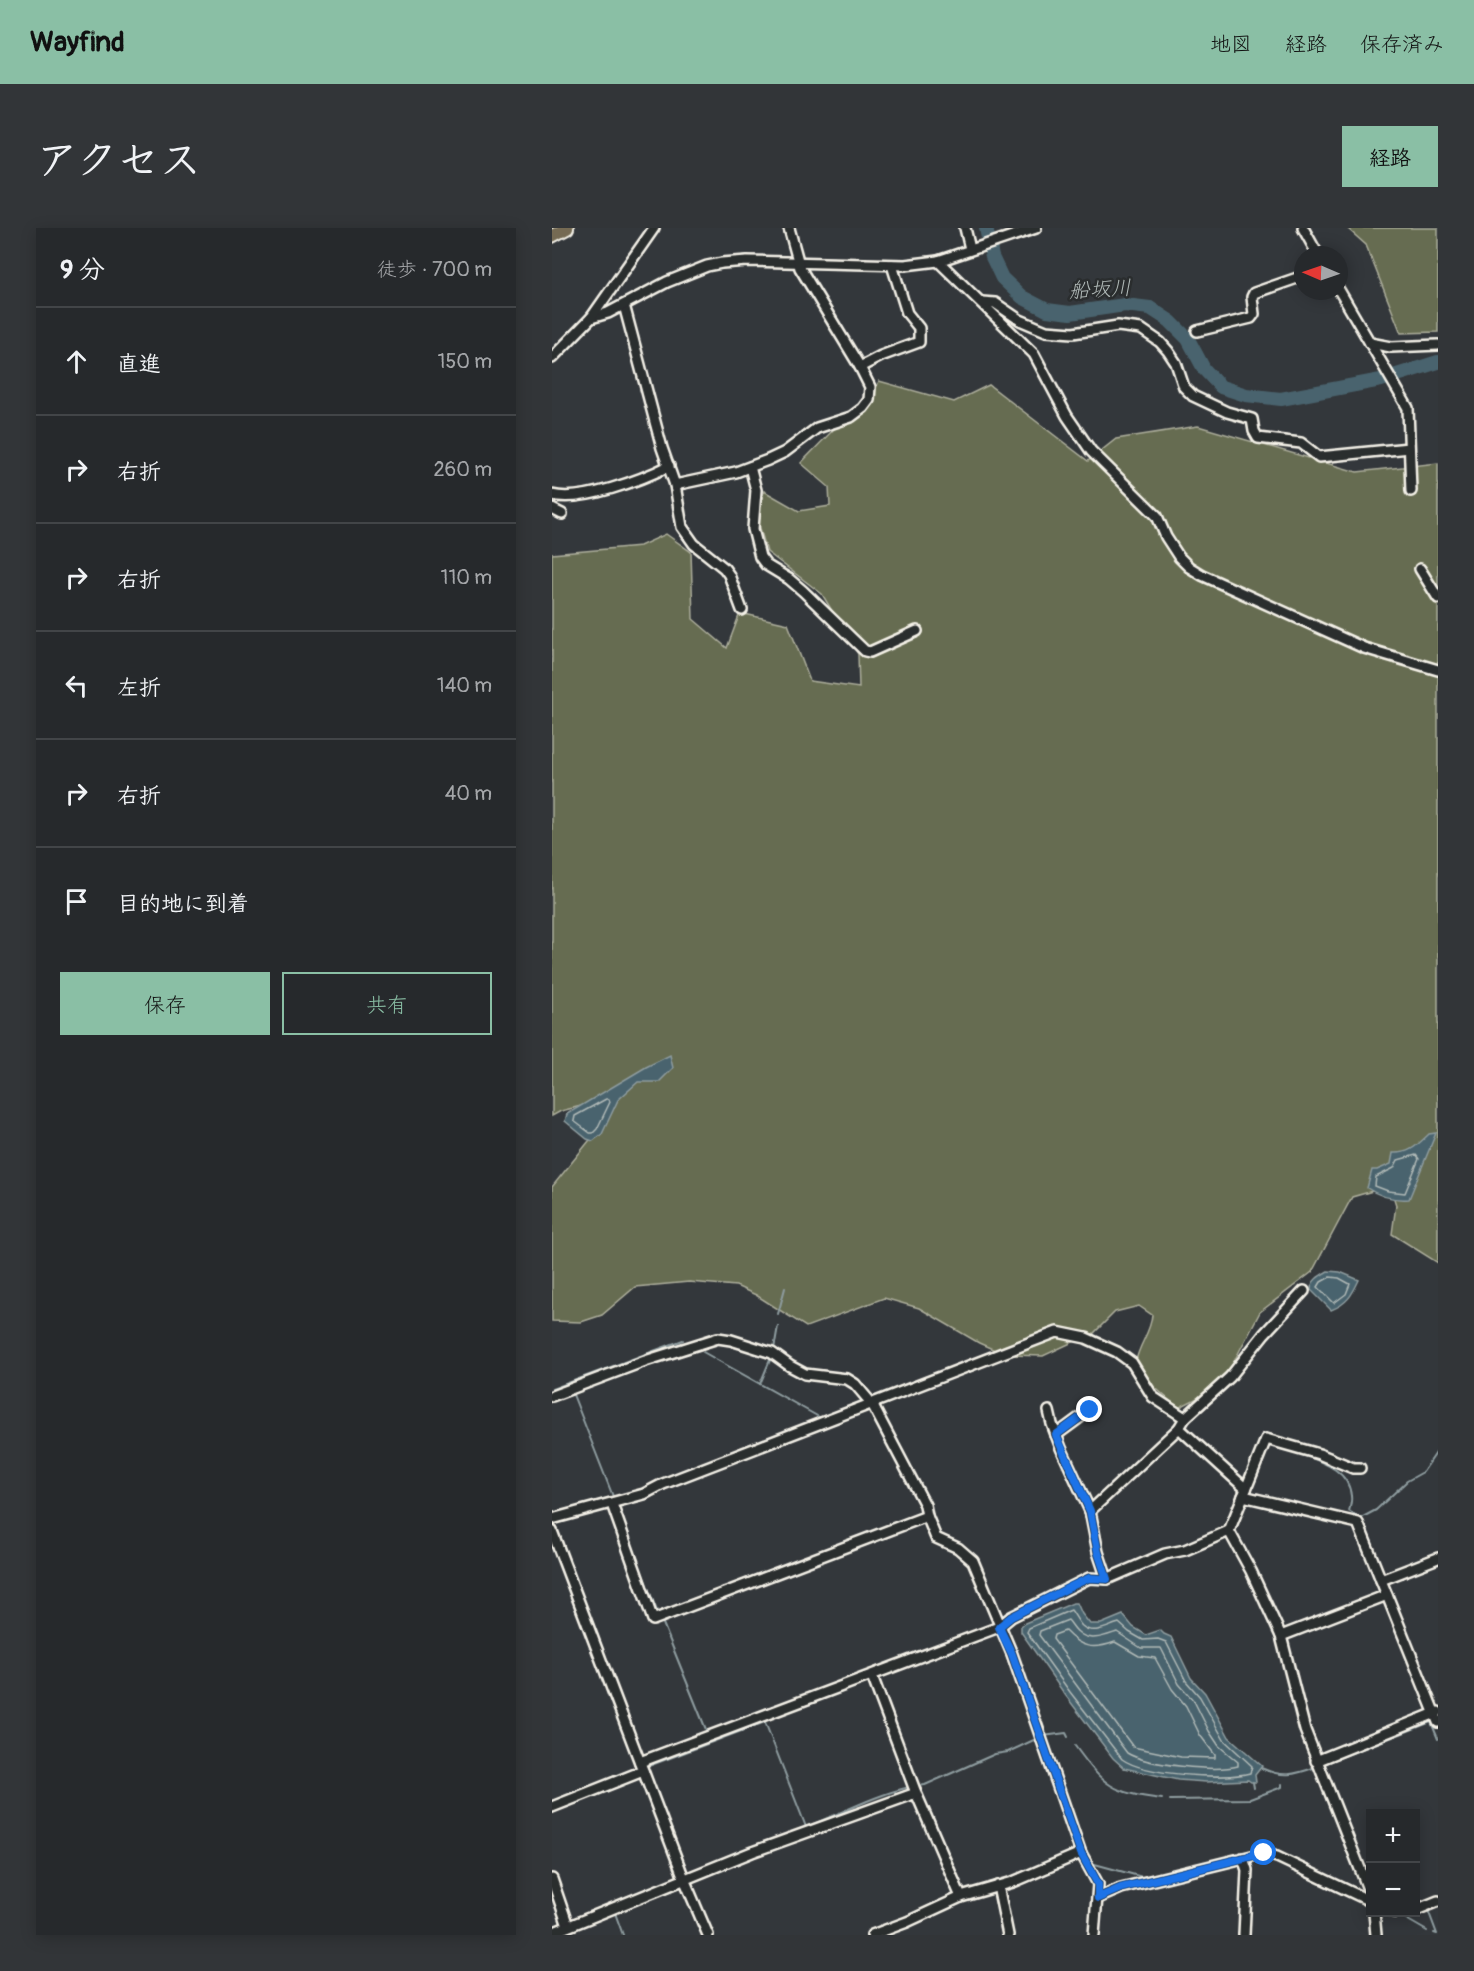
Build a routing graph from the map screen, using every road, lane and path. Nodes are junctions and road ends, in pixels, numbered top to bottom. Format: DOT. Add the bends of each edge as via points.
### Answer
graph roads {
  1 [pos="567,228"];
  2 [pos="654,228"];
  3 [pos="789,228"];
  4 [pos="965,228"];
  5 [pos="1036,228"];
  6 [pos="1303,228"];
  7 [pos="552,236"];
  8 [pos="1313,246"];
  9 [pos="972,249"];
  10 [pos="938,261"];
  11 [pos="798,262"];
  12 [pos="892,265"];
  13 [pos="1294,279"];
  14 [pos="1345,300"];
  15 [pos="982,302"];
  16 [pos="624,304"];
  17 [pos="591,318"];
  18 [pos="1197,331"];
  19 [pos="1371,344"];
  20 [pos="1438,345"];
  21 [pos="552,358"];
  22 [pos="860,367"];
  23 [pos="1409,448"];
  24 [pos="669,466"];
  25 [pos="750,467"];
  26 [pos="675,485"];
  27 [pos="1412,491"];
  28 [pos="552,495"];
  29 [pos="552,508"];
  30 [pos="562,514"];
  31 [pos="1420,568"];
  32 [pos="1438,598"];
  33 [pos="742,610"];
  34 [pos="917,631"];
  35 [pos="1438,670"];
  36 [pos="1304,1291"];
  37 [pos="552,1396"];
  38 [pos="872,1404"];
  39 [pos="1090,1410"];
  40 [pos="1049,1411"];
  41 [pos="1185,1418"];
  42 [pos="1179,1428"];
  43 [pos="1056,1435"];
  44 [pos="1360,1468"];
  45 [pos="1244,1493"];
  46 [pos="612,1504"];
  47 [pos="1090,1511"];
  48 [pos="927,1515"];
  49 [pos="552,1520"];
  50 [pos="552,1531"];
  51 [pos="1228,1531"];
  52 [pos="1438,1558"];
  53 [pos="1107,1579"];
  54 [pos="1381,1580"];
  55 [pos="1387,1595"];
  56 [pos="999,1627"];
  57 [pos="1281,1636"];
  58 [pos="872,1676"];
  59 [pos="1437,1716"];
  60 [pos="1316,1761"];
  61 [pos="642,1766"];
  62 [pos="916,1792"];
  63 [pos="552,1807"];
  64 [pos="1081,1853"];
  65 [pos="1244,1861"];
  66 [pos="552,1879"];
  67 [pos="685,1881"];
  68 [pos="1366,1882"];
  69 [pos="998,1888"];
  70 [pos="961,1897"];
  71 [pos="1098,1898"];
  72 [pos="1366,1899"];
  73 [pos="1438,1901"];
  74 [pos="1420,1908"];
  75 [pos="1374,1917"];
  76 [pos="568,1926"];
  77 [pos="552,1933"];
  78 [pos="708,1935"];
  79 [pos="872,1935"];
  80 [pos="1008,1935"];
  81 [pos="1094,1935"];
  82 [pos="1244,1935"];
  83 [pos="1376,1935"];
  1 -- 7 [label="main road"];
  2 -- 17 [label="street"];
  3 -- 11 [label="street"];
  4 -- 9 [label="street"];
  5 -- 9 [label="street"];
  6 -- 8 [label="street"];
  9 -- 10 [label="street"];
  10 -- 12 [label="street"];
  10 -- 15 [label="street"];
  11 -- 12 [label="street"];
  11 -- 16 [label="street" via="747,261 707,266"];
  11 -- 22 [label="street"];
  12 -- 22 [label="street" via="907,313 919,328 919,342"];
  13 -- 18 [label="street" via="1254,293 1251,318"];
  14 -- 19 [label="street"];
  15 -- 23 [label="street" via="995,303 1046,331 1073,333 1118,326 1141,329 1168,351 1184,387 1193,396 1252,419 1258,438 1302,443 1319,457"];
  15 -- 35 [label="street" via="1034,354 1091,451 1157,516 1166,537 1189,567 1365,648"];
  16 -- 17 [label="street"];
  16 -- 24 [label="street"];
  17 -- 21 [label="street"];
  19 -- 20 [label="street"];
  19 -- 23 [label="street" via="1408,408"];
  22 -- 25 [label="street" via="870,387 869,400 863,408 842,422 817,428 785,452"];
  23 -- 27 [label="street"];
  24 -- 26 [label="street"];
  24 -- 28 [label="street" via="642,480 576,495"];
  25 -- 26 [label="street"];
  25 -- 34 [label="street" via="756,490 753,530 766,565 803,591 865,651"];
  26 -- 33 [label="street" via="682,528 694,544 724,568"];
  29 -- 30 [label="street"];
  31 -- 32 [label="street"];
  36 -- 41 [label="street" via="1230,1377"];
  37 -- 38 [label="street" via="718,1338 772,1353 805,1374 847,1379"];
  38 -- 41 [label="street" via="1058,1332 1086,1338 1117,1352 1132,1364 1153,1397"];
  38 -- 46 [label="street"];
  38 -- 48 [label="street"];
  39 -- 43 [label="street"];
  40 -- 43 [label="street"];
  41 -- 42 [label="street"];
  42 -- 45 [label="street"];
  42 -- 47 [label="street"];
  43 -- 47 [label="street"];
  44 -- 45 [label="street" via="1266,1439"];
  45 -- 51 [label="street"];
  45 -- 54 [label="street" via="1358,1523"];
  46 -- 48 [label="street" via="653,1620"];
  46 -- 49 [label="street"];
  47 -- 53 [label="street"];
  48 -- 56 [label="street" via="936,1538 958,1548 973,1561"];
  50 -- 61 [label="street"];
  51 -- 53 [label="street"];
  51 -- 57 [label="street"];
  52 -- 54 [label="street"];
  53 -- 56 [label="street" via="1089,1578 1011,1617"];
  54 -- 55 [label="street"];
  55 -- 57 [label="street"];
  55 -- 59 [label="street"];
  56 -- 58 [label="street"];
  56 -- 64 [label="street" via="1012,1654"];
  57 -- 60 [label="street"];
  58 -- 61 [label="street"];
  58 -- 62 [label="street"];
  59 -- 60 [label="street"];
  60 -- 68 [label="street"];
  61 -- 63 [label="street"];
  61 -- 67 [label="street"];
  62 -- 67 [label="street"];
  62 -- 70 [label="street"];
  64 -- 69 [label="street"];
  64 -- 71 [label="street" via="1098,1884"];
  65 -- 71 [label="street" via="1121,1888"];
  65 -- 72 [label="street" via="1264,1853 1277,1857"];
  65 -- 82 [label="street"];
  66 -- 76 [label="street"];
  67 -- 76 [label="street"];
  67 -- 78 [label="street"];
  69 -- 70 [label="street"];
  69 -- 80 [label="street"];
  70 -- 79 [label="street"];
  71 -- 81 [label="street"];
  73 -- 74 [label="street"];
  75 -- 83 [label="street"];
  76 -- 77 [label="street"];
}
